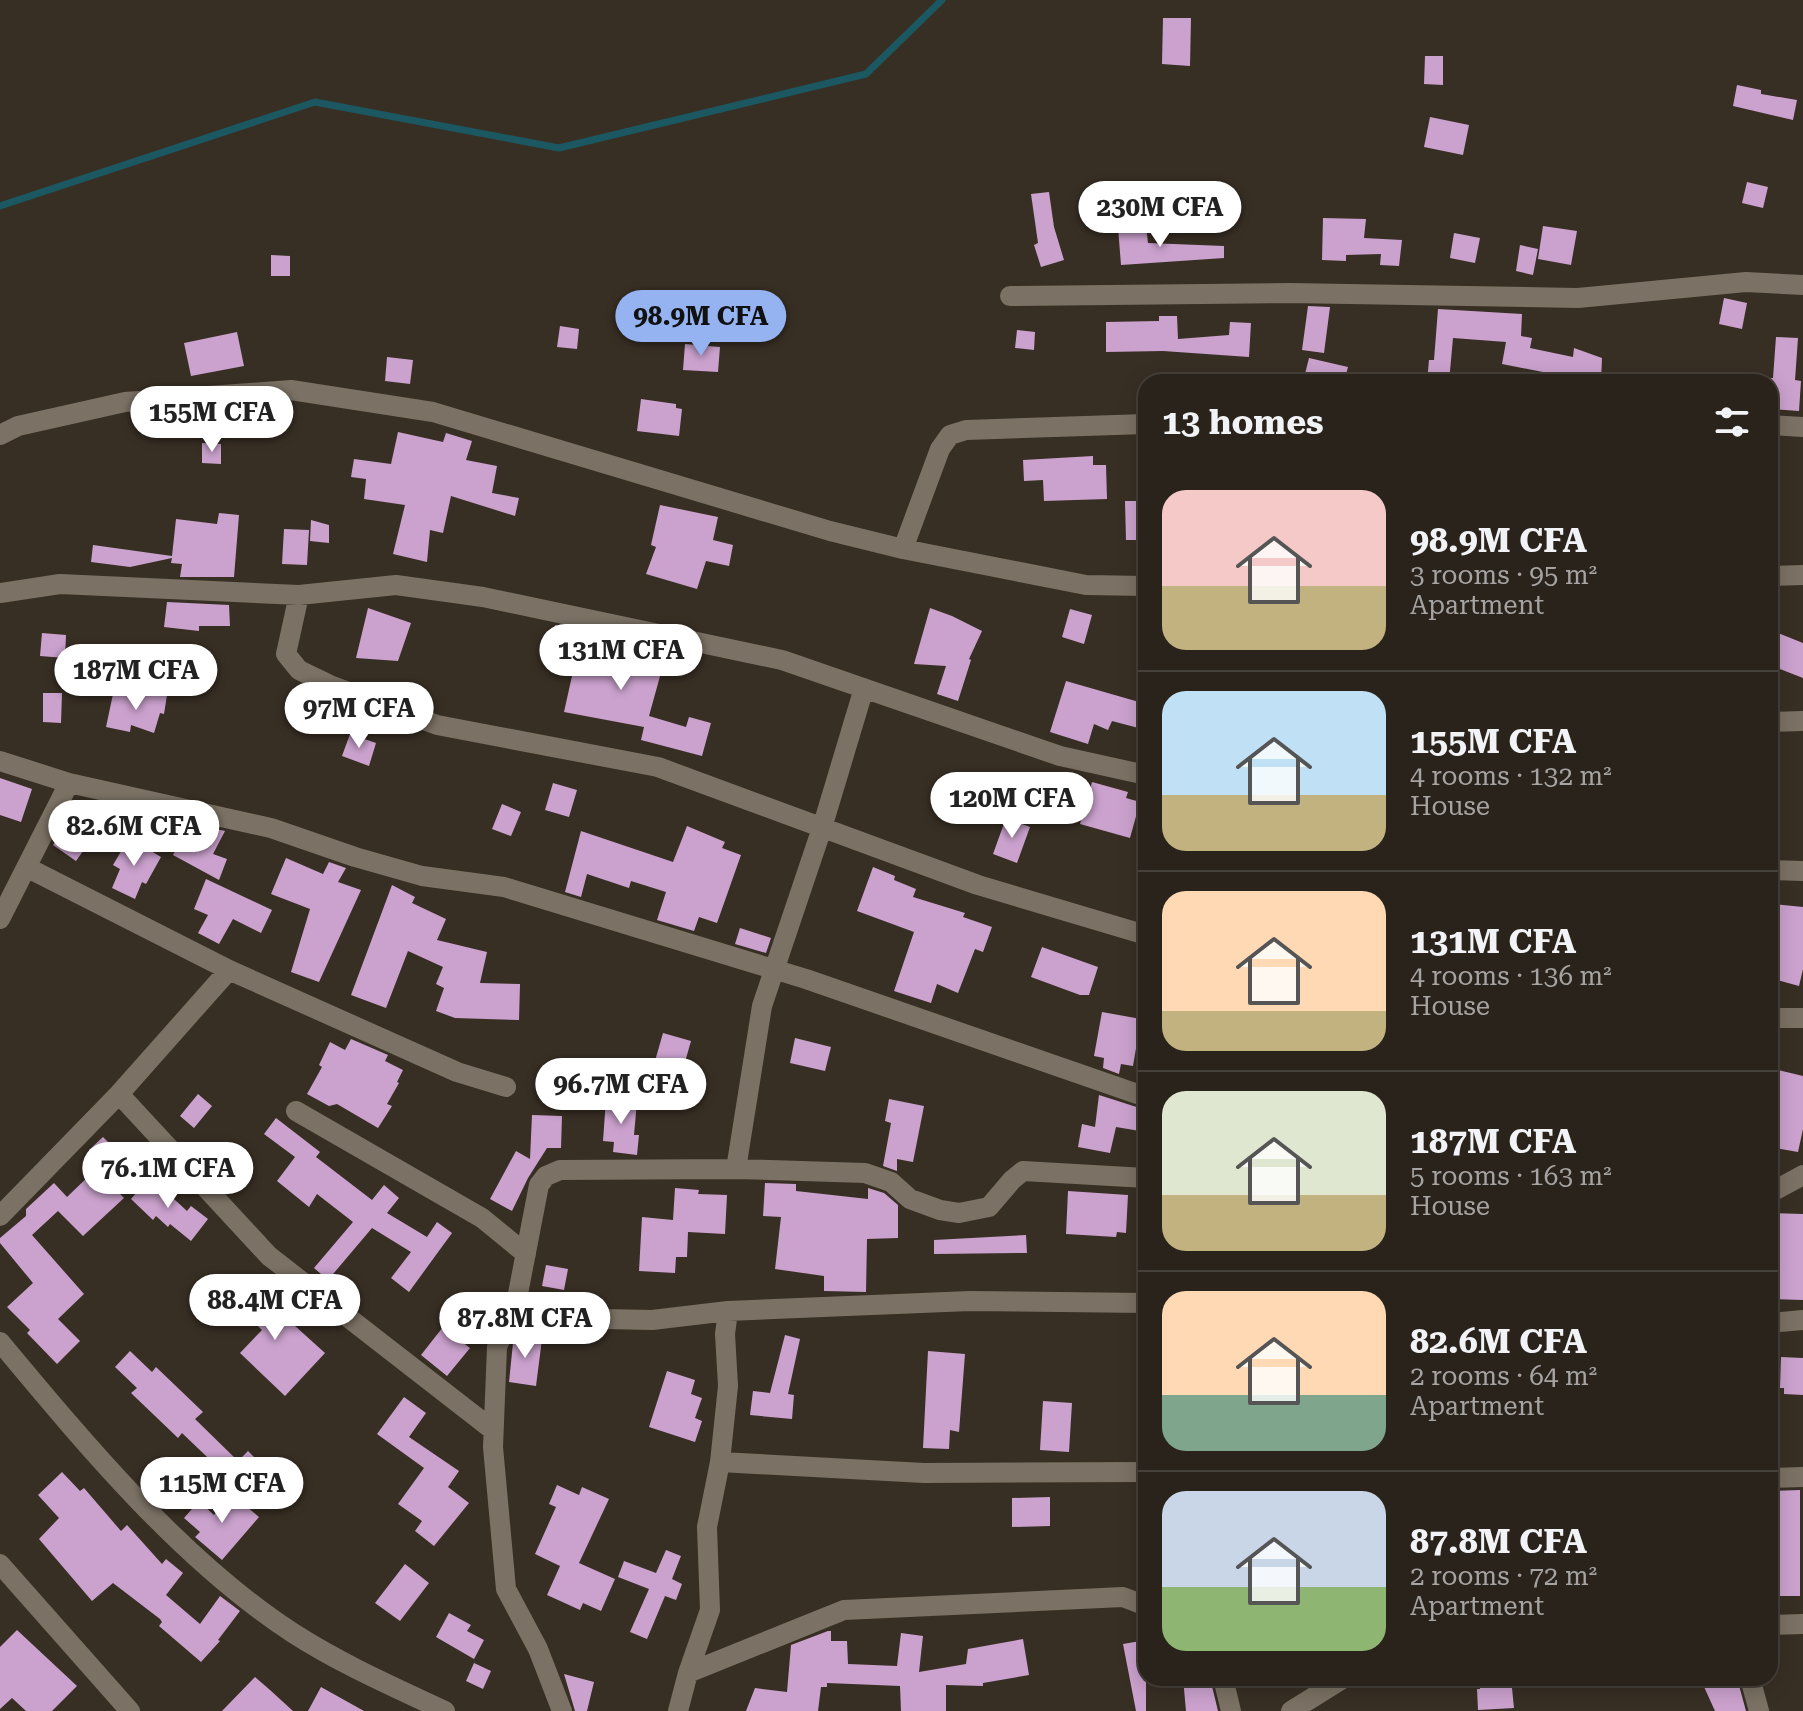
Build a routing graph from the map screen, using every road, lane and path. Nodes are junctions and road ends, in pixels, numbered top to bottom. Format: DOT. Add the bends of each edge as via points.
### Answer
graph roads {
  1 [pos="1803,285"];
  2 [pos="1010,296"];
  3 [pos="1138,424"];
  4 [pos="1778,425"];
  5 [pos="1803,427"];
  6 [pos="0,435"];
  7 [pos="903,549"];
  8 [pos="1803,575"];
  9 [pos="1778,576"];
  10 [pos="1138,586"];
  11 [pos="0,593"];
  12 [pos="299,595"];
  13 [pos="864,688"];
  14 [pos="1803,721"];
  15 [pos="1778,722"];
  16 [pos="0,761"];
  17 [pos="1138,773"];
  18 [pos="69,783"];
  19 [pos="822,828"];
  20 [pos="28,868"];
  21 [pos="1778,870"];
  22 [pos="1803,871"];
  23 [pos="0,919"];
  24 [pos="1138,933"];
  25 [pos="773,969"];
  26 [pos="229,970"];
  27 [pos="1778,1018"];
  28 [pos="1803,1018"];
  29 [pos="506,1087"];
  30 [pos="119,1094"];
  31 [pos="1138,1094"];
  32 [pos="296,1111"];
  33 [pos="736,1169"];
  34 [pos="1803,1175"];
  35 [pos="1138,1178"];
  36 [pos="1778,1189"];
  37 [pos="0,1216"];
  38 [pos="526,1254"];
  39 [pos="1138,1303"];
  40 [pos="516,1304"];
  41 [pos="728,1311"];
  42 [pos="1803,1320"];
  43 [pos="1778,1322"];
  44 [pos="0,1342"];
  45 [pos="493,1430"];
  46 [pos="720,1462"];
  47 [pos="1138,1472"];
  48 [pos="1803,1477"];
  49 [pos="1778,1478"];
  50 [pos="0,1564"];
  51 [pos="1138,1603"];
  52 [pos="1803,1624"];
  53 [pos="1778,1625"];
  54 [pos="688,1673"];
  55 [pos="1225,1686"];
  56 [pos="1331,1686"];
  57 [pos="1752,1686"];
  58 [pos="130,1711"];
  59 [pos="445,1711"];
  60 [pos="562,1711"];
  61 [pos="678,1711"];
  62 [pos="1231,1711"];
  63 [pos="1291,1711"];
  64 [pos="1759,1711"];
  1 -- 2 [label="street" via="1746,282 1578,298"];
  3 -- 7 [label="street" via="966,430 950,435"];
  4 -- 5 [label="street"];
  6 -- 7 [label="street" via="18,426 125,402 291,390 433,412"];
  7 -- 10 [label="street" via="1086,585"];
  8 -- 9 [label="street"];
  11 -- 12 [label="street" via="60,584"];
  12 -- 13 [label="street" via="396,585 483,597 782,660"];
  12 -- 19 [label="street" via="286,654 299,670 330,685 437,725 658,767"];
  13 -- 17 [label="street" via="1060,756"];
  13 -- 19 [label="street"];
  14 -- 15 [label="street"];
  16 -- 18 [label="street"];
  18 -- 20 [label="street"];
  18 -- 25 [label="street" via="271,828 422,876 504,887"];
  19 -- 24 [label="street" via="978,885"];
  19 -- 25 [label="street"];
  20 -- 23 [label="street"];
  20 -- 26 [label="street"];
  21 -- 22 [label="street"];
  25 -- 31 [label="street"];
  25 -- 33 [label="street" via="762,1006"];
  26 -- 29 [label="street" via="457,1072"];
  26 -- 30 [label="street"];
  27 -- 28 [label="street"];
  30 -- 37 [label="street"];
  30 -- 45 [label="street" via="269,1256"];
  32 -- 38 [label="street" via="482,1218"];
  33 -- 35 [label="street" via="865,1173 891,1182 910,1199 959,1213 989,1207 1023,1171"];
  33 -- 38 [label="street" via="560,1170 539,1185"];
  34 -- 36 [label="street"];
  38 -- 40 [label="street"];
  39 -- 41 [label="street" via="970,1301"];
  40 -- 41 [label="street" via="620,1319"];
  40 -- 45 [label="street" via="497,1347"];
  41 -- 46 [label="street"];
  42 -- 43 [label="street"];
  44 -- 59 [label="street" via="185,1547 244,1597 293,1633"];
  45 -- 60 [label="street" via="506,1589 538,1649"];
  46 -- 47 [label="street" via="924,1473"];
  46 -- 54 [label="street" via="707,1527 710,1610"];
  48 -- 49 [label="street"];
  50 -- 58 [label="street"];
  51 -- 54 [label="street" via="1123,1597 844,1610"];
  52 -- 53 [label="street"];
  54 -- 61 [label="street"];
  55 -- 62 [label="street"];
  56 -- 63 [label="street"];
  57 -- 64 [label="street"];
}
